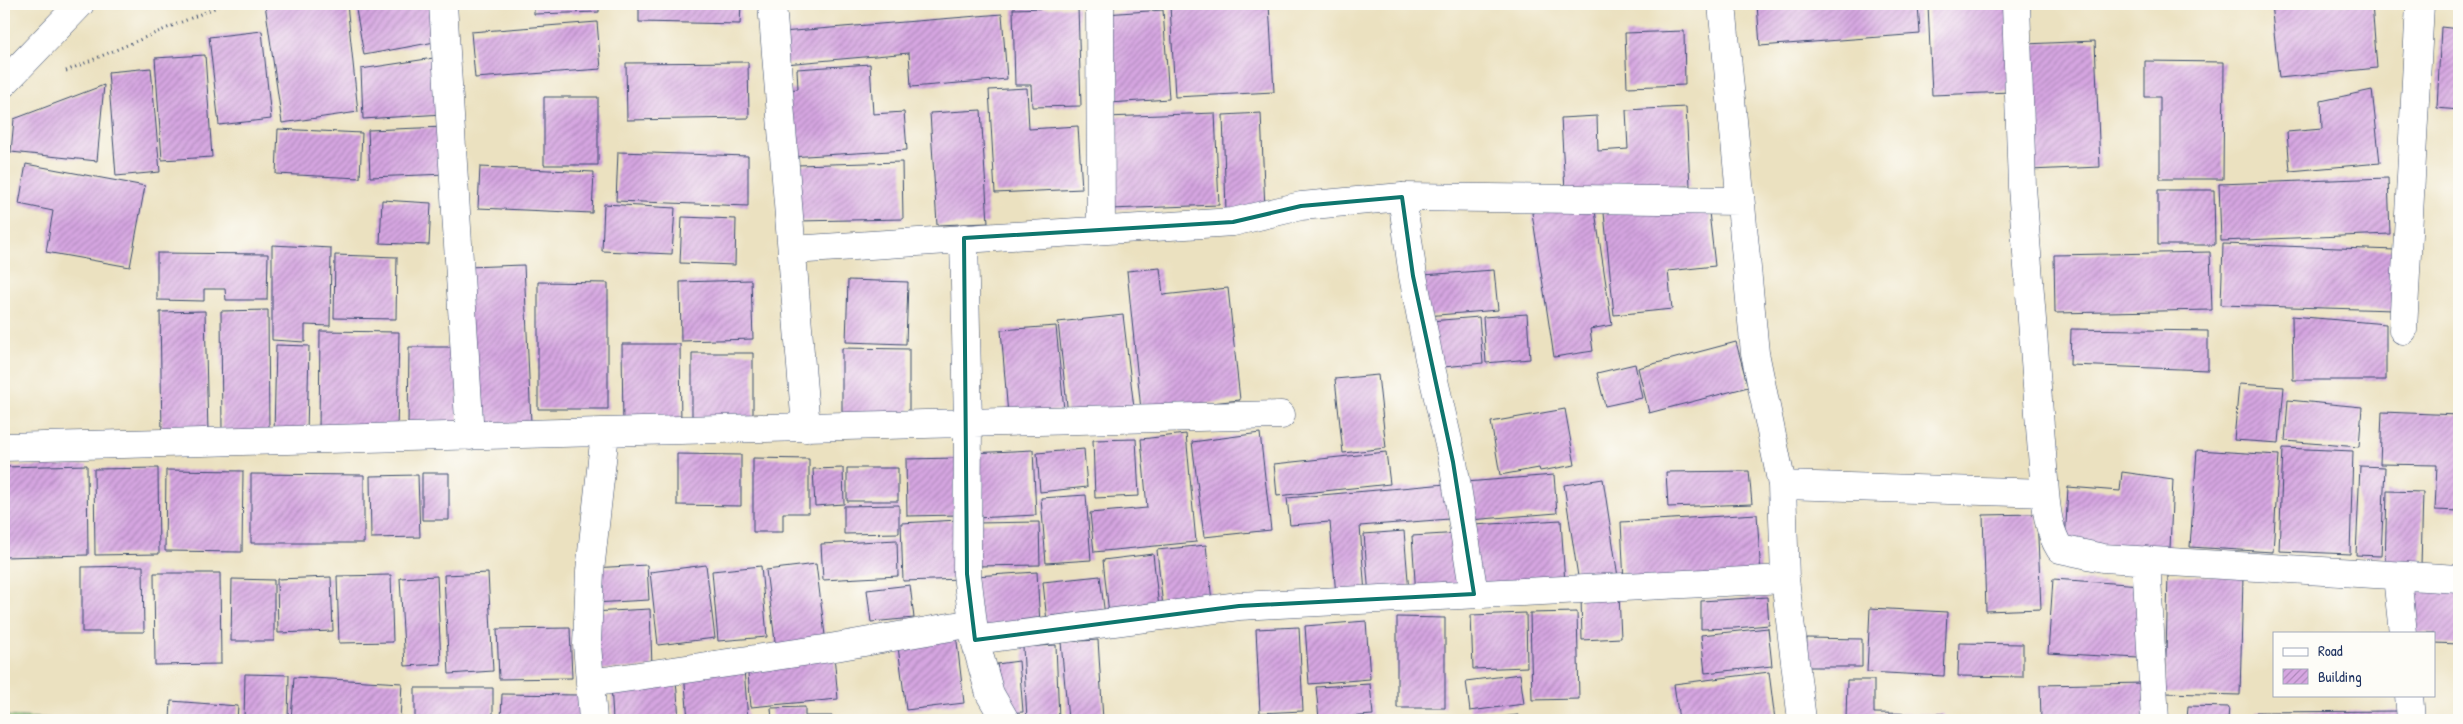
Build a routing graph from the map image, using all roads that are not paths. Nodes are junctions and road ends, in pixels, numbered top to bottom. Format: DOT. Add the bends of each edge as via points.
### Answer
graph roads {
  1 [pos="80,4"];
  2 [pos="443,4"];
  3 [pos="772,4"];
  4 [pos="1100,4"];
  5 [pos="1722,4"];
  6 [pos="2016,4"];
  7 [pos="2420,4"];
  8 [pos="4,83"];
  9 [pos="1402,197"];
  10 [pos="1740,201"];
  11 [pos="1102,230"];
  12 [pos="964,238"];
  13 [pos="792,250"];
  14 [pos="2403,330"];
  15 [pos="1281,415"];
  16 [pos="968,423"];
  17 [pos="806,428"];
  18 [pos="605,433"];
  19 [pos="470,436"];
  20 [pos="4,447"];
  21 [pos="1782,485"];
  22 [pos="2045,493"];
  23 [pos="2146,560"];
  24 [pos="2397,576"];
  25 [pos="1785,579"];
  26 [pos="2459,579"];
  27 [pos="1474,594"];
  28 [pos="974,632"];
  29 [pos="2403,632"];
  30 [pos="590,682"];
  31 [pos="2409,696"];
  32 [pos="593,720"];
  33 [pos="1005,720"];
  34 [pos="1802,720"];
  35 [pos="2155,720"];
  36 [pos="2411,720"];
  1 -- 8 [label="street"];
  2 -- 19 [label="street"];
  3 -- 13 [label="street"];
  4 -- 11 [label="street"];
  5 -- 10 [label="street"];
  6 -- 22 [label="street" via="2022,186"];
  7 -- 14 [label="street"];
  9 -- 10 [label="street"];
  9 -- 11 [label="street" via="1301,206 1232,222"];
  9 -- 27 [label="street" via="1415,286 1453,462"];
  10 -- 21 [label="street" via="1755,353"];
  11 -- 12 [label="street"];
  12 -- 13 [label="street"];
  12 -- 16 [label="street"];
  13 -- 17 [label="street"];
  15 -- 16 [label="street"];
  16 -- 17 [label="street"];
  16 -- 28 [label="street" via="967,574"];
  17 -- 18 [label="street"];
  18 -- 19 [label="street"];
  18 -- 30 [label="street" via="590,571 587,644"];
  19 -- 20 [label="street"];
  21 -- 22 [label="street"];
  21 -- 25 [label="street"];
  22 -- 23 [label="street" via="2048,524 2060,549 2096,557"];
  23 -- 24 [label="street"];
  23 -- 35 [label="street"];
  24 -- 26 [label="street"];
  24 -- 29 [label="street"];
  25 -- 27 [label="street"];
  25 -- 34 [label="street"];
  27 -- 28 [label="street" via="1239,606"];
  28 -- 30 [label="street" via="824,649"];
  28 -- 33 [label="street" via="990,694"];
  30 -- 32 [label="street"];
  31 -- 36 [label="street"];
}
